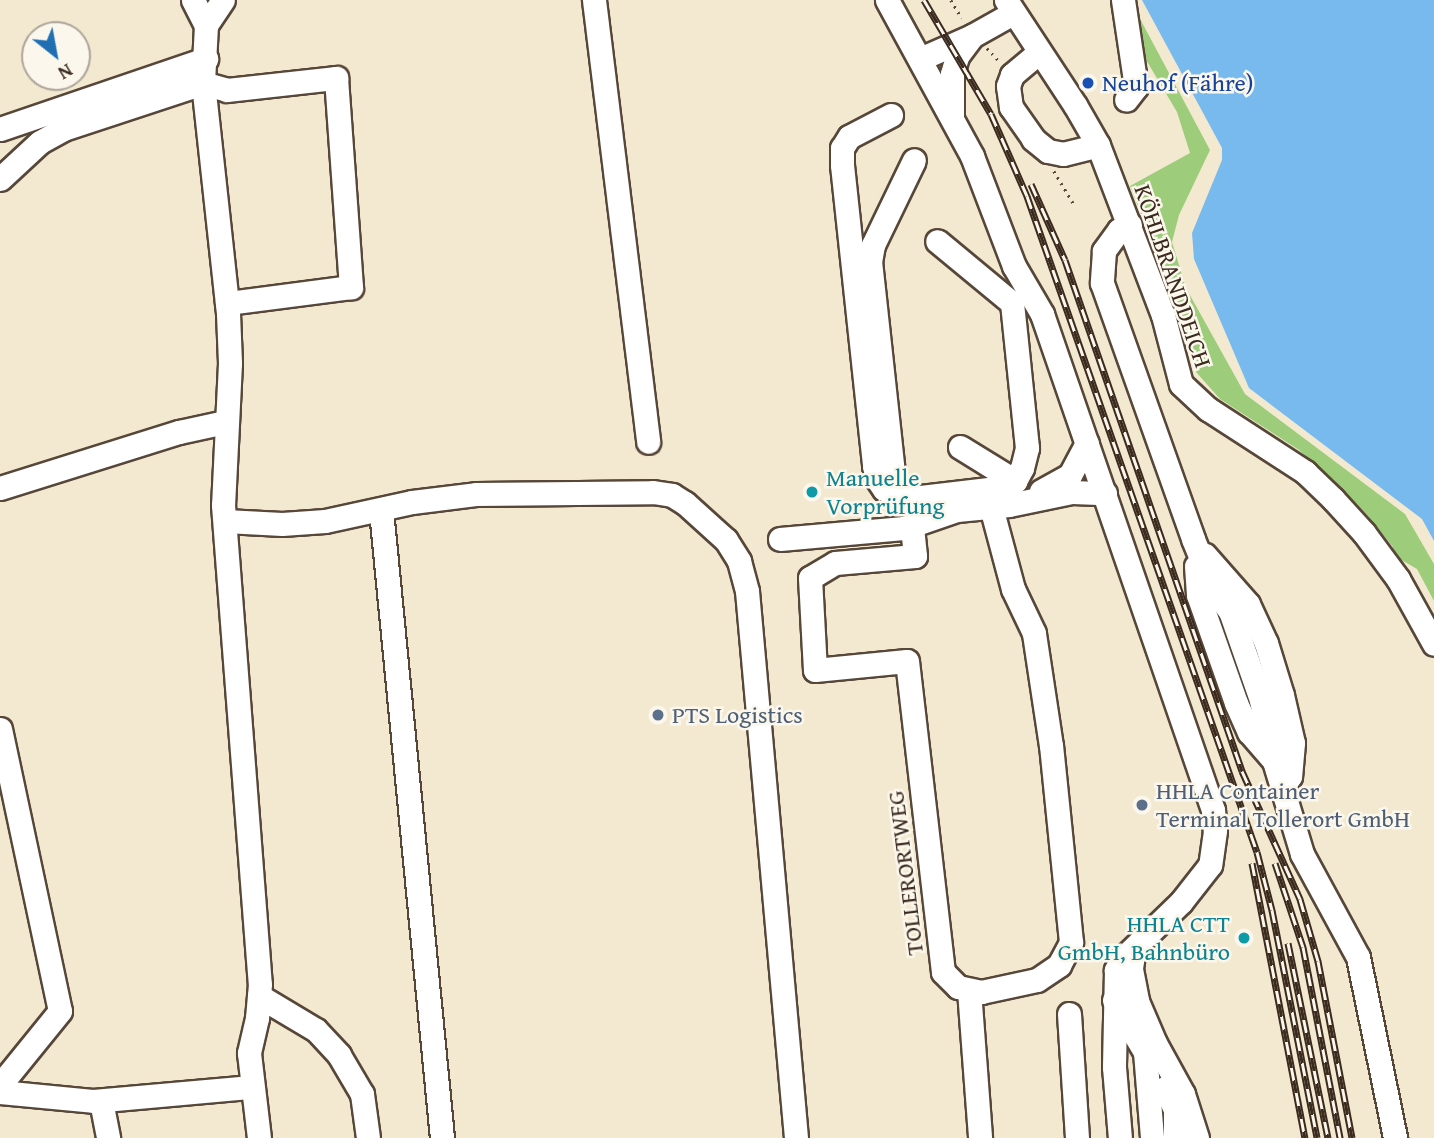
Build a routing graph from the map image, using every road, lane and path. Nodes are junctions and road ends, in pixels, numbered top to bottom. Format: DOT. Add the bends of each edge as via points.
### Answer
graph roads {
  1 [pos="193,0"];
  2 [pos="223,0"];
  3 [pos="594,0"];
  4 [pos="887,0"];
  5 [pos="1123,0"];
  6 [pos="1013,4"];
  7 [pos="206,25"];
  8 [pos="975,35"];
  9 [pos="1038,53"];
  10 [pos="206,59"];
  11 [pos="920,59"];
  12 [pos="1012,75"];
  13 [pos="203,83"];
  14 [pos="1126,100"];
  15 [pos="891,115"];
  16 [pos="953,119"];
  17 [pos="0,129"];
  18 [pos="1098,145"];
  19 [pos="914,160"];
  20 [pos="2,170"];
  21 [pos="1129,225"];
  22 [pos="937,241"];
  23 [pos="227,303"];
  24 [pos="225,422"];
  25 [pos="648,442"];
  26 [pos="1087,443"];
  27 [pos="960,447"];
  28 [pos="0,488"];
  29 [pos="1019,491"];
  30 [pos="1105,493"];
  31 [pos="991,507"];
  32 [pos="381,510"];
  33 [pos="905,510"];
  34 [pos="225,521"];
  35 [pos="780,539"];
  36 [pos="1193,539"];
  37 [pos="1434,644"];
  38 [pos="0,729"];
  39 [pos="1282,789"];
  40 [pos="1134,949"];
  41 [pos="970,990"];
  42 [pos="259,996"];
  43 [pos="1114,1000"];
  44 [pos="1069,1014"];
  45 [pos="1145,1052"];
  46 [pos="0,1085"];
  47 [pos="251,1087"];
  48 [pos="0,1091"];
  49 [pos="101,1101"];
  50 [pos="108,1138"];
  51 [pos="259,1138"];
  52 [pos="368,1138"];
  53 [pos="442,1138"];
  54 [pos="796,1138"];
  55 [pos="980,1138"];
  56 [pos="1077,1138"];
  57 [pos="1120,1138"];
  58 [pos="1152,1138"];
  59 [pos="1175,1138"];
  60 [pos="1197,1138"];
  61 [pos="1395,1138"];
  1 -- 7 [label="street"];
  2 -- 7 [label="street"];
  3 -- 25 [label="street"];
  4 -- 11 [label="street"];
  5 -- 14 [label="street" via="1136,87"];
  6 -- 8 [label="street"];
  6 -- 9 [label="street, KÖHLBRANDDEICH"];
  7 -- 10 [label="street"];
  8 -- 11 [label="street"];
  8 -- 12 [label="path"];
  8 -- 16 [label="street" via="957,56 952,74"];
  9 -- 12 [label="street"];
  9 -- 18 [label="street, KÖHLBRANDDEICH"];
  10 -- 13 [label="street"];
  10 -- 17 [label="street"];
  11 -- 16 [label="street"];
  12 -- 18 [label="street" via="1008,86 1011,107 1039,146 1063,154"];
  13 -- 20 [label="street" via="63,129"];
  13 -- 23 [label="street"];
  13 -- 23 [label="street" via="228,90 336,78 351,287"];
  15 -- 33 [label="street" via="849,137 842,148 842,165 873,466 884,489"];
  16 -- 26 [label="street" via="988,192 1014,266 1042,314"];
  18 -- 21 [label="street, KÖHLBRANDDEICH"];
  19 -- 33 [label="street" via="873,245 870,262 894,482"];
  21 -- 36 [label="street" via="1119,230 1104,251 1102,283"];
  21 -- 37 [label="street, KÖHLBRANDDEICH" via="1163,315 1181,384 1208,409 1306,472 1333,499 1398,579"];
  22 -- 29 [label="street" via="1012,303 1027,448"];
  23 -- 24 [label="street" via="230,363"];
  24 -- 28 [label="street"];
  24 -- 34 [label="street"];
  26 -- 29 [label="street" via="1070,475"];
  26 -- 30 [label="street"];
  27 -- 29 [label="street"];
  29 -- 30 [label="street"];
  29 -- 31 [label="street"];
  29 -- 33 [label="street" via="1005,487 912,498"];
  30 -- 40 [label="street" via="1203,774 1215,831 1210,865 1201,879"];
  31 -- 33 [label="street"];
  31 -- 41 [label="street" via="1013,589 1034,633 1071,942 1059,965 1037,980 981,992"];
  32 -- 34 [label="street" via="303,523"];
  32 -- 53 [label="street"];
  32 -- 54 [label="street" via="476,494 660,493 694,509 733,550 747,591"];
  33 -- 35 [label="street"];
  33 -- 41 [label="street, TOLLERORTWEG" via="915,556 835,563 810,578 816,670 907,661 943,972 958,987"];
  34 -- 42 [label="street"];
  36 -- 39 [label="street" via="1213,588 1230,611 1261,700"];
  36 -- 39 [label="street" via="1266,620 1293,691 1298,715 1290,776"];
  38 -- 46 [label="street" via="60,1012"];
  39 -- 61 [label="street" via="1302,853 1358,957"];
  40 -- 43 [label="street" via="1116,970"];
  40 -- 60 [label="street" via="1131,969 1137,1000 1183,1094"];
  41 -- 55 [label="street"];
  42 -- 47 [label="street" via="249,1053"];
  42 -- 52 [label="street" via="316,1030 339,1055 362,1094"];
  43 -- 45 [label="street"];
  43 -- 57 [label="street"];
  44 -- 56 [label="street"];
  45 -- 58 [label="street"];
  45 -- 59 [label="street" via="1175,1109"];
  47 -- 49 [label="street"];
  47 -- 51 [label="street"];
  48 -- 49 [label="street"];
  49 -- 50 [label="street"];
}
